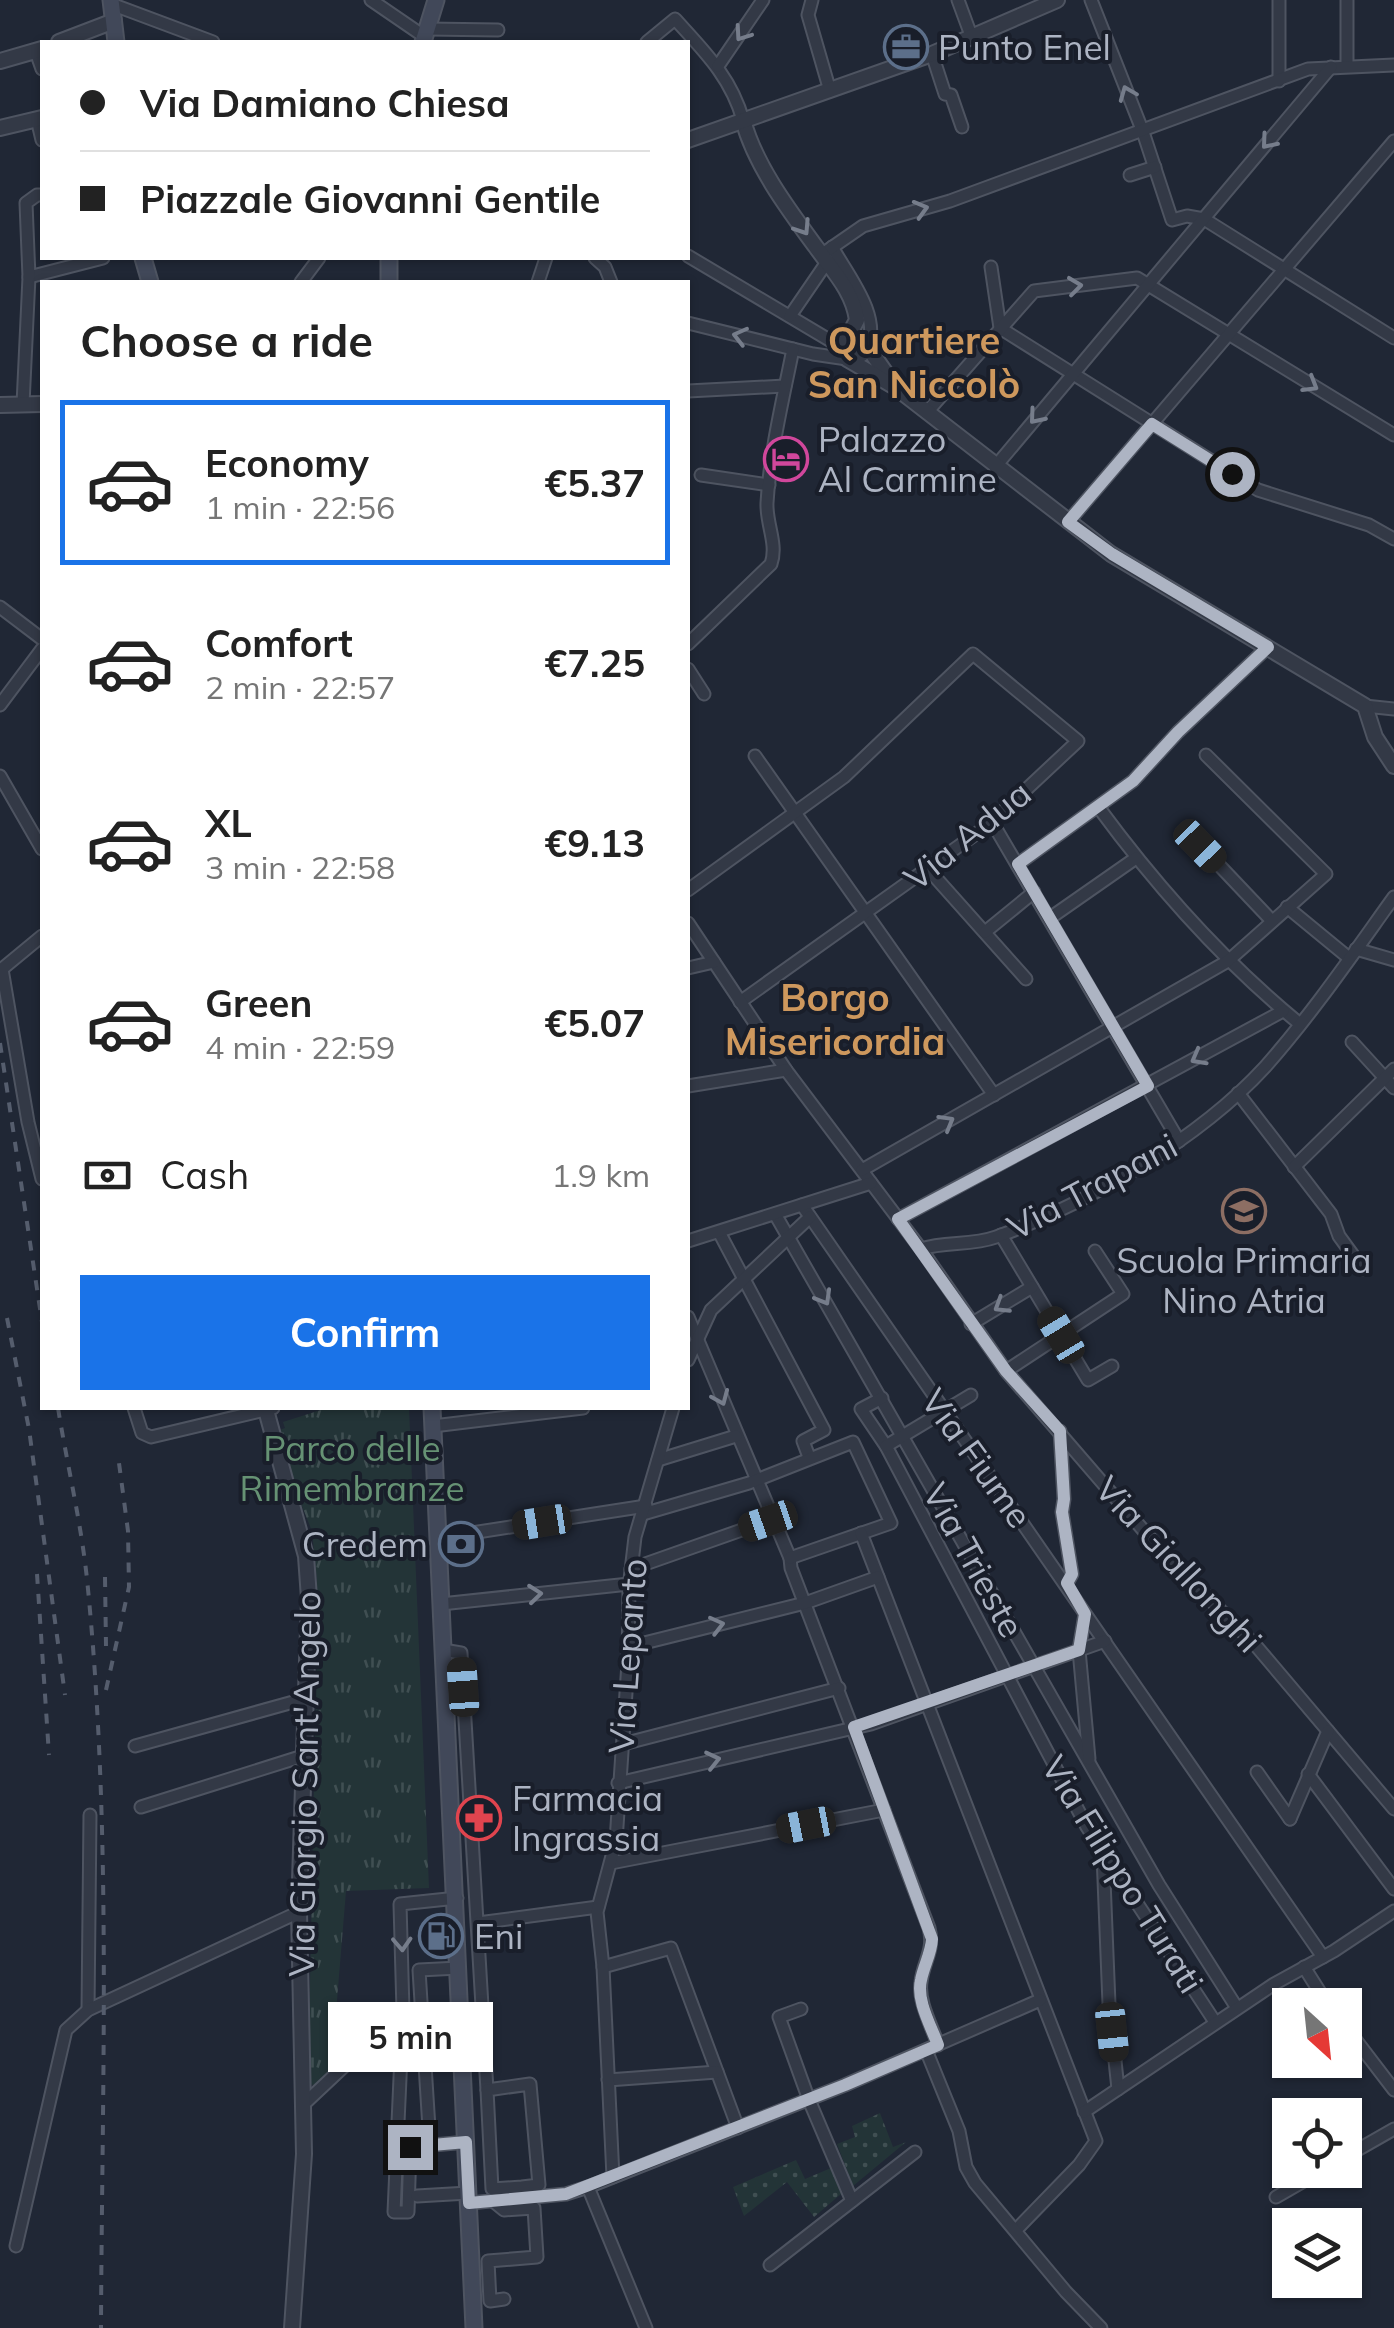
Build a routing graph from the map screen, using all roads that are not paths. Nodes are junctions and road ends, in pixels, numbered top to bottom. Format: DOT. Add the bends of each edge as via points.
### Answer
graph roads {
  1 [pos="372,0"];
  2 [pos="436,0"];
  3 [pos="763,0"];
  4 [pos="812,0"];
  5 [pos="958,0"];
  6 [pos="1057,0"];
  7 [pos="1091,0"];
  8 [pos="1279,0"];
  9 [pos="1346,0"];
  10 [pos="114,6"];
  11 [pos="498,30"];
  12 [pos="425,36"];
  13 [pos="972,38"];
  14 [pos="62,40"];
  15 [pos="116,40"];
  16 [pos="208,40"];
  17 [pos="649,40"];
  18 [pos="39,51"];
  19 [pos="932,54"];
  20 [pos="0,61"];
  21 [pos="1347,65"];
  22 [pos="1394,65"];
  23 [pos="718,66"];
  24 [pos="1331,67"];
  25 [pos="1279,82"];
  26 [pos="830,91"];
  27 [pos="40,119"];
  28 [pos="742,120"];
  29 [pos="962,127"];
  30 [pos="0,128"];
  31 [pos="1143,132"];
  32 [pos="690,139"];
  33 [pos="1394,141"];
  34 [pos="1154,167"];
  35 [pos="1130,174"];
  36 [pos="40,195"];
  37 [pos="1204,219"];
  38 [pos="827,255"];
  39 [pos="690,257"];
  40 [pos="96,260"];
  41 [pos="992,267"];
  42 [pos="1284,269"];
  43 [pos="29,277"];
  44 [pos="1146,286"];
  45 [pos="790,316"];
  46 [pos="690,323"];
  47 [pos="1000,328"];
  48 [pos="1228,335"];
  49 [pos="1394,338"];
  50 [pos="851,348"];
  51 [pos="793,349"];
  52 [pos="1072,374"];
  53 [pos="786,386"];
  54 [pos="690,391"];
  55 [pos="23,404"];
  56 [pos="40,404"];
  57 [pos="0,405"];
  58 [pos="927,412"];
  59 [pos="1152,424"];
  60 [pos="1394,435"];
  61 [pos="995,466"];
  62 [pos="701,475"];
  63 [pos="769,485"];
  64 [pos="1068,522"];
  65 [pos="1394,540"];
  66 [pos="0,607"];
  67 [pos="40,638"];
  68 [pos="690,642"];
  69 [pos="1268,647"];
  70 [pos="40,652"];
  71 [pos="690,672"];
  72 [pos="704,694"];
  73 [pos="0,705"];
  74 [pos="1365,706"];
  75 [pos="1394,709"];
  76 [pos="1206,755"];
  77 [pos="755,756"];
  78 [pos="1394,766"];
  79 [pos="0,776"];
  80 [pos="1099,808"];
  81 [pos="795,812"];
  82 [pos="992,822"];
  83 [pos="40,846"];
  84 [pos="1200,846"];
  85 [pos="1136,858"];
  86 [pos="1018,864"];
  87 [pos="928,869"];
  88 [pos="690,889"];
  89 [pos="1034,892"];
  90 [pos="1394,896"];
  91 [pos="1286,907"];
  92 [pos="866,913"];
  93 [pos="1050,918"];
  94 [pos="1272,920"];
  95 [pos="690,926"];
  96 [pos="985,932"];
  97 [pos="40,938"];
  98 [pos="1353,953"];
  99 [pos="1394,960"];
  100 [pos="1228,961"];
  101 [pos="714,962"];
  102 [pos="690,968"];
  103 [pos="2,969"];
  104 [pos="1026,979"];
  105 [pos="740,1002"];
  106 [pos="1284,1011"];
  107 [pos="1300,1024"];
  108 [pos="1114,1026"];
  109 [pos="1352,1042"];
  110 [pos="786,1070"];
  111 [pos="1391,1078"];
  112 [pos="690,1086"];
  113 [pos="1148,1086"];
  114 [pos="1238,1093"];
  115 [pos="994,1095"];
  116 [pos="1179,1142"];
  117 [pos="1294,1166"];
  118 [pos="862,1170"];
  119 [pos="40,1171"];
  120 [pos="872,1184"];
  121 [pos="806,1211"];
  122 [pos="775,1214"];
  123 [pos="898,1219"];
  124 [pos="719,1232"];
  125 [pos="1001,1235"];
  126 [pos="788,1237"];
  127 [pos="690,1240"];
  128 [pos="921,1249"];
  129 [pos="1096,1251"];
  130 [pos="1364,1269"];
  131 [pos="744,1279"];
  132 [pos="1032,1287"];
  133 [pos="690,1323"];
  134 [pos="970,1324"];
  135 [pos="1061,1335"];
  136 [pos="695,1338"];
  137 [pos="690,1352"];
  138 [pos="1112,1366"];
  139 [pos="1006,1371"];
  140 [pos="971,1395"];
  141 [pos="882,1398"];
  142 [pos="135,1410"];
  143 [pos="254,1410"];
  144 [pos="262,1410"];
  145 [pos="432,1410"];
  146 [pos="566,1410"];
  147 [pos="672,1410"];
  148 [pos="945,1411"];
  149 [pos="221,1414"];
  150 [pos="433,1426"];
  151 [pos="1060,1431"];
  152 [pos="736,1436"];
  153 [pos="904,1436"];
  154 [pos="886,1446"];
  155 [pos="809,1457"];
  156 [pos="658,1460"];
  157 [pos="756,1478"];
  158 [pos="644,1510"];
  159 [pos="774,1519"];
  160 [pos="861,1533"];
  161 [pos="438,1538"];
  162 [pos="790,1558"];
  163 [pos="631,1569"];
  164 [pos="878,1577"];
  165 [pos="1067,1583"];
  166 [pos="629,1584"];
  167 [pos="805,1603"];
  168 [pos="441,1604"];
  169 [pos="1085,1614"];
  170 [pos="1105,1641"];
  171 [pos="628,1647"];
  172 [pos="444,1650"];
  173 [pos="1079,1650"];
  174 [pos="1034,1666"];
  175 [pos="1008,1675"];
  176 [pos="839,1688"];
  177 [pos="304,1698"];
  178 [pos="928,1702"];
  179 [pos="854,1727"];
  180 [pos="1328,1731"];
  181 [pos="623,1744"];
  182 [pos="134,1746"];
  183 [pos="303,1756"];
  184 [pos="1089,1764"];
  185 [pos="1257,1772"];
  186 [pos="1308,1774"];
  187 [pos="618,1783"];
  188 [pos="141,1807"];
  189 [pos="884,1810"];
  190 [pos="1394,1810"];
  191 [pos="90,1815"];
  192 [pos="1103,1851"];
  193 [pos="611,1862"];
  194 [pos="1394,1889"];
  195 [pos="456,1898"];
  196 [pos="598,1907"];
  197 [pos="299,1912"];
  198 [pos="1394,1912"];
  199 [pos="478,1924"];
  200 [pos="1323,1957"];
  201 [pos="603,1967"];
  202 [pos="1304,1967"];
  203 [pos="460,1968"];
  204 [pos="1317,1988"];
  205 [pos="1040,2000"];
  206 [pos="1237,2008"];
  207 [pos="802,2009"];
  208 [pos="88,2010"];
  209 [pos="402,2011"];
  210 [pos="1215,2022"];
  211 [pos="932,2048"];
  212 [pos="1362,2048"];
  213 [pos="717,2072"];
  214 [pos="608,2080"];
  215 [pos="1118,2089"];
  216 [pos="487,2090"];
  217 [pos="1394,2090"];
  218 [pos="808,2100"];
  219 [pos="304,2104"];
  220 [pos="1084,2112"];
  221 [pos="738,2128"];
  222 [pos="1394,2130"];
  223 [pos="466,2142"];
  224 [pos="430,2144"];
  225 [pos="1362,2148"];
  226 [pos="915,2152"];
  227 [pos="613,2177"];
  228 [pos="588,2186"];
  229 [pos="1292,2188"];
  230 [pos="522,2193"];
  231 [pos="417,2196"];
  232 [pos="1276,2197"];
  233 [pos="468,2198"];
  234 [pos="852,2201"];
  235 [pos="493,2202"];
  236 [pos="1016,2230"];
  237 [pos="16,2246"];
  238 [pos="770,2265"];
  239 [pos="504,2299"];
  240 [pos="292,2328"];
  241 [pos="474,2328"];
  242 [pos="646,2328"];
  243 [pos="1102,2328"];
  1 -- 12 [label="street"];
  2 -- 12 [label="main road"];
  3 -- 23 [label="street, one-way"];
  4 -- 26 [label="street" via="808,15"];
  5 -- 13 [label="street"];
  6 -- 13 [label="street"];
  31 -- 7 [label="street, one-way"];
  8 -- 25 [label="street"];
  9 -- 21 [label="street"];
  10 -- 14 [label="street"];
  10 -- 15 [label="main road"];
  10 -- 16 [label="street"];
  11 -- 12 [label="street"];
  13 -- 19 [label="street"];
  17 -- 23 [label="street" via="675,19"];
  18 -- 20 [label="street"];
  19 -- 26 [label="street"];
  19 -- 29 [label="street"];
  21 -- 22 [label="street"];
  21 -- 24 [label="street"];
  23 -- 28 [label="street" via="736,94"];
  24 -- 25 [label="street" via="1308,68"];
  24 -- 37 [label="street, one-way"];
  25 -- 31 [label="street"];
  26 -- 28 [label="street"];
  27 -- 30 [label="street"];
  28 -- 32 [label="street"];
  28 -- 38 [label="street, one-way" via="750,147"];
  31 -- 34 [label="street"];
  38 -- 31 [label="street, one-way" via="863,226"];
  33 -- 42 [label="street"];
  34 -- 35 [label="street"];
  34 -- 37 [label="street" via="1172,220"];
  36 -- 43 [label="street" via="26,203"];
  37 -- 42 [label="street"];
  37 -- 44 [label="street"];
  38 -- 45 [label="street"];
  38 -- 50 [label="street" via="855,305"];
  38 -- 50 [label="street" via="871,322"];
  39 -- 45 [label="street"];
  40 -- 43 [label="street"];
  41 -- 47 [label="street"];
  42 -- 48 [label="street"];
  42 -- 49 [label="street"];
  43 -- 55 [label="street"];
  47 -- 44 [label="street, one-way" via="1034,292 1137,278"];
  44 -- 48 [label="street"];
  44 -- 52 [label="street"];
  45 -- 50 [label="street"];
  51 -- 46 [label="street, one-way"];
  47 -- 52 [label="street"];
  47 -- 58 [label="street"];
  48 -- 59 [label="street"];
  48 -- 60 [label="street, one-way"];
  50 -- 51 [label="street" via="813,354"];
  50 -- 58 [label="street"];
  51 -- 53 [label="street"];
  52 -- 59 [label="street"];
  52 -- 61 [label="street, one-way"];
  53 -- 54 [label="street"];
  53 -- 63 [label="street"];
  55 -- 56 [label="street"];
  55 -- 57 [label="street"];
  58 -- 61 [label="street"];
  59 -- 64 [label="street"];
  59 -- 65 [label="street" via="1258,490 1369,525"];
  61 -- 64 [label="street"];
  62 -- 63 [label="street"];
  63 -- 68 [label="street" via="766,509 776,552 764,573"];
  64 -- 69 [label="street"];
  66 -- 67 [label="street"];
  69 -- 74 [label="street"];
  69 -- 80 [label="street"];
  70 -- 73 [label="street"];
  71 -- 72 [label="street"];
  74 -- 75 [label="street"];
  74 -- 78 [label="street"];
  76 -- 91 [label="street" via="1326,874"];
  77 -- 81 [label="street"];
  79 -- 83 [label="street"];
  80 -- 85 [label="street"];
  80 -- 86 [label="street"];
  81 -- 82 [label="street, Via Adua" via="844,777 973,654 1078,741"];
  81 -- 88 [label="street"];
  81 -- 92 [label="street"];
  82 -- 86 [label="street"];
  82 -- 87 [label="street, Via Adua"];
  84 -- 94 [label="street"];
  85 -- 93 [label="street"];
  85 -- 100 [label="street"];
  86 -- 89 [label="street"];
  87 -- 92 [label="street, Via Adua"];
  87 -- 96 [label="street"];
  89 -- 93 [label="street"];
  89 -- 96 [label="street"];
  90 -- 98 [label="street, Via Trapani"];
  91 -- 94 [label="street"];
  91 -- 98 [label="street"];
  92 -- 105 [label="street, Via Adua"];
  92 -- 115 [label="street"];
  93 -- 108 [label="street"];
  94 -- 100 [label="street"];
  95 -- 101 [label="street, Via Giallonghi"];
  96 -- 104 [label="street"];
  97 -- 103 [label="street"];
  98 -- 99 [label="street"];
  98 -- 107 [label="street, Via Trapani"];
  100 -- 106 [label="street"];
  100 -- 108 [label="street"];
  101 -- 102 [label="street"];
  101 -- 105 [label="street, Via Giallonghi"];
  103 -- 119 [label="street"];
  105 -- 110 [label="street, Via Giallonghi"];
  106 -- 107 [label="street"];
  106 -- 113 [label="street, one-way"];
  107 -- 114 [label="street, Via Trapani"];
  108 -- 113 [label="street"];
  108 -- 115 [label="street"];
  109 -- 111 [label="street"];
  110 -- 112 [label="street"];
  110 -- 118 [label="street, Via Giallonghi"];
  111 -- 117 [label="street"];
  113 -- 116 [label="street"];
  113 -- 123 [label="street"];
  114 -- 116 [label="street, Via Trapani"];
  114 -- 117 [label="street"];
  118 -- 115 [label="street, one-way"];
  116 -- 125 [label="street, Via Trapani"];
  117 -- 130 [label="street"];
  118 -- 120 [label="street, Via Giallonghi"];
  120 -- 121 [label="street"];
  120 -- 123 [label="street, Via Giallonghi"];
  121 -- 122 [label="street"];
  121 -- 126 [label="street"];
  121 -- 148 [label="street, Via Fiume"];
  122 -- 124 [label="street"];
  122 -- 126 [label="street, Via Trieste"];
  123 -- 128 [label="street, Via Giallonghi"];
  124 -- 127 [label="street"];
  124 -- 131 [label="street"];
  125 -- 128 [label="street, Via Trapani"];
  125 -- 132 [label="street"];
  126 -- 131 [label="street"];
  126 -- 141 [label="street, Via Trieste, one-way"];
  128 -- 134 [label="street, Via Giallonghi"];
  129 -- 135 [label="street" via="1122,1294"];
  131 -- 136 [label="street" via="710,1310"];
  131 -- 155 [label="street" via="824,1430 803,1441"];
  132 -- 134 [label="street, one-way"];
  132 -- 135 [label="street"];
  133 -- 136 [label="street"];
  134 -- 139 [label="street, Via Giallonghi"];
  135 -- 138 [label="street" via="1088,1380"];
  135 -- 139 [label="street"];
  136 -- 137 [label="street"];
  136 -- 152 [label="street, one-way"];
  139 -- 151 [label="street, Via Giallonghi"];
  140 -- 148 [label="street"];
  141 -- 153 [label="street, Via Trieste"];
  141 -- 154 [label="street, Via Filippo Turati" via="861,1409"];
  142 -- 149 [label="street" via="150,1437"];
  143 -- 149 [label="street"];
  144 -- 177 [label="street, Via Giorgio Sant'Angelo" via="306,1556"];
  145 -- 150 [label="main road"];
  146 -- 150 [label="street"];
  147 -- 156 [label="street, Via Lepanto"];
  148 -- 153 [label="street"];
  148 -- 165 [label="street, Via Fiume"];
  150 -- 161 [label="main road"];
  151 -- 165 [label="street" via="1072,1574"];
  151 -- 180 [label="street, Via Giallonghi"];
  152 -- 156 [label="street"];
  152 -- 157 [label="street"];
  153 -- 154 [label="street"];
  153 -- 174 [label="street, Via Trieste"];
  154 -- 175 [label="street, Via Filippo Turati"];
  155 -- 157 [label="street"];
  155 -- 160 [label="street" via="854,1442 891,1523"];
  156 -- 158 [label="street, Via Lepanto"];
  157 -- 158 [label="street"];
  157 -- 159 [label="street"];
  158 -- 161 [label="street"];
  158 -- 163 [label="street, Via Lepanto"];
  159 -- 162 [label="street"];
  159 -- 163 [label="street"];
  160 -- 162 [label="street"];
  160 -- 164 [label="street"];
  161 -- 168 [label="main road"];
  162 -- 167 [label="street"];
  163 -- 166 [label="street, Via Lepanto"];
  164 -- 167 [label="street"];
  164 -- 178 [label="street"];
  165 -- 169 [label="street, Via Fiume"];
  168 -- 166 [label="street, one-way"];
  166 -- 171 [label="street, Via Lepanto"];
  171 -- 167 [label="street, one-way"];
  167 -- 176 [label="street"];
  168 -- 172 [label="main road"];
  169 -- 170 [label="street, Via Fiume"];
  169 -- 173 [label="street"];
  170 -- 173 [label="street"];
  170 -- 200 [label="street, Via Fiume"];
  171 -- 181 [label="street, Via Lepanto"];
  172 -- 195 [label="main road"];
  172 -- 199 [label="street" via="461,1653"];
  173 -- 174 [label="street"];
  173 -- 184 [label="street"];
  174 -- 175 [label="street"];
  174 -- 184 [label="street, Via Trieste"];
  175 -- 178 [label="street"];
  175 -- 192 [label="street, Via Filippo Turati"];
  176 -- 179 [label="street"];
  176 -- 181 [label="street"];
  177 -- 182 [label="street"];
  177 -- 183 [label="street, Via Giorgio Sant'Angelo"];
  178 -- 179 [label="street"];
  178 -- 205 [label="street"];
  187 -- 179 [label="street, one-way"];
  179 -- 189 [label="street"];
  180 -- 186 [label="street"];
  180 -- 190 [label="street, Via Giallonghi"];
  181 -- 187 [label="street, Via Lepanto"];
  183 -- 188 [label="street"];
  183 -- 197 [label="street, Via Giorgio Sant'Angelo"];
  184 -- 206 [label="street, Via Trieste"];
  185 -- 186 [label="street" via="1290,1819"];
  186 -- 194 [label="street"];
  187 -- 193 [label="street, Via Lepanto"];
  189 -- 193 [label="street"];
  189 -- 211 [label="street" via="932,1939 920,1995"];
  191 -- 208 [label="street"];
  192 -- 210 [label="street, Via Filippo Turati"];
  192 -- 215 [label="street"];
  193 -- 196 [label="street, Via Lepanto"];
  195 -- 203 [label="main road"];
  195 -- 209 [label="street, one-way" via="400,1904"];
  196 -- 199 [label="street"];
  196 -- 201 [label="street"];
  197 -- 208 [label="street"];
  197 -- 219 [label="street, Via Giorgio Sant'Angelo"];
  198 -- 200 [label="street"];
  199 -- 216 [label="street"];
  200 -- 202 [label="street"];
  201 -- 213 [label="street" via="672,1948"];
  201 -- 214 [label="street"];
  202 -- 204 [label="street"];
  202 -- 206 [label="street"];
  203 -- 223 [label="main road"];
  203 -- 224 [label="street" via="420,1970"];
  205 -- 211 [label="street"];
  205 -- 220 [label="street"];
  206 -- 210 [label="street"];
  207 -- 218 [label="street" via="779,2017"];
  208 -- 237 [label="street" via="66,2030"];
  209 -- 219 [label="street"];
  209 -- 224 [label="street" via="394,2212 408,2212 410,2147"];
  210 -- 215 [label="street"];
  211 -- 218 [label="street"];
  211 -- 236 [label="street" via="970,2175"];
  212 -- 217 [label="street"];
  213 -- 214 [label="street"];
  213 -- 221 [label="street"];
  214 -- 227 [label="street"];
  215 -- 220 [label="street"];
  216 -- 230 [label="street" via="492,2189"];
  216 -- 230 [label="street" via="530,2084 539,2186"];
  218 -- 221 [label="street"];
  218 -- 234 [label="street"];
  219 -- 240 [label="street, Via Giorgio Sant'Angelo"];
  220 -- 236 [label="street" via="1093,2148"];
  221 -- 227 [label="street"];
  222 -- 225 [label="street"];
  223 -- 224 [label="street"];
  223 -- 233 [label="main road"];
  226 -- 234 [label="street"];
  227 -- 228 [label="street"];
  228 -- 230 [label="street" via="566,2194"];
  228 -- 242 [label="street"];
  229 -- 232 [label="street"];
  230 -- 235 [label="street"];
  231 -- 233 [label="street"];
  233 -- 235 [label="street"];
  233 -- 241 [label="main road"];
  234 -- 238 [label="street"];
  235 -- 239 [label="street" via="504,2210 534,2208 537,2257 488,2261 490,2301"];
  236 -- 243 [label="street"];
}
